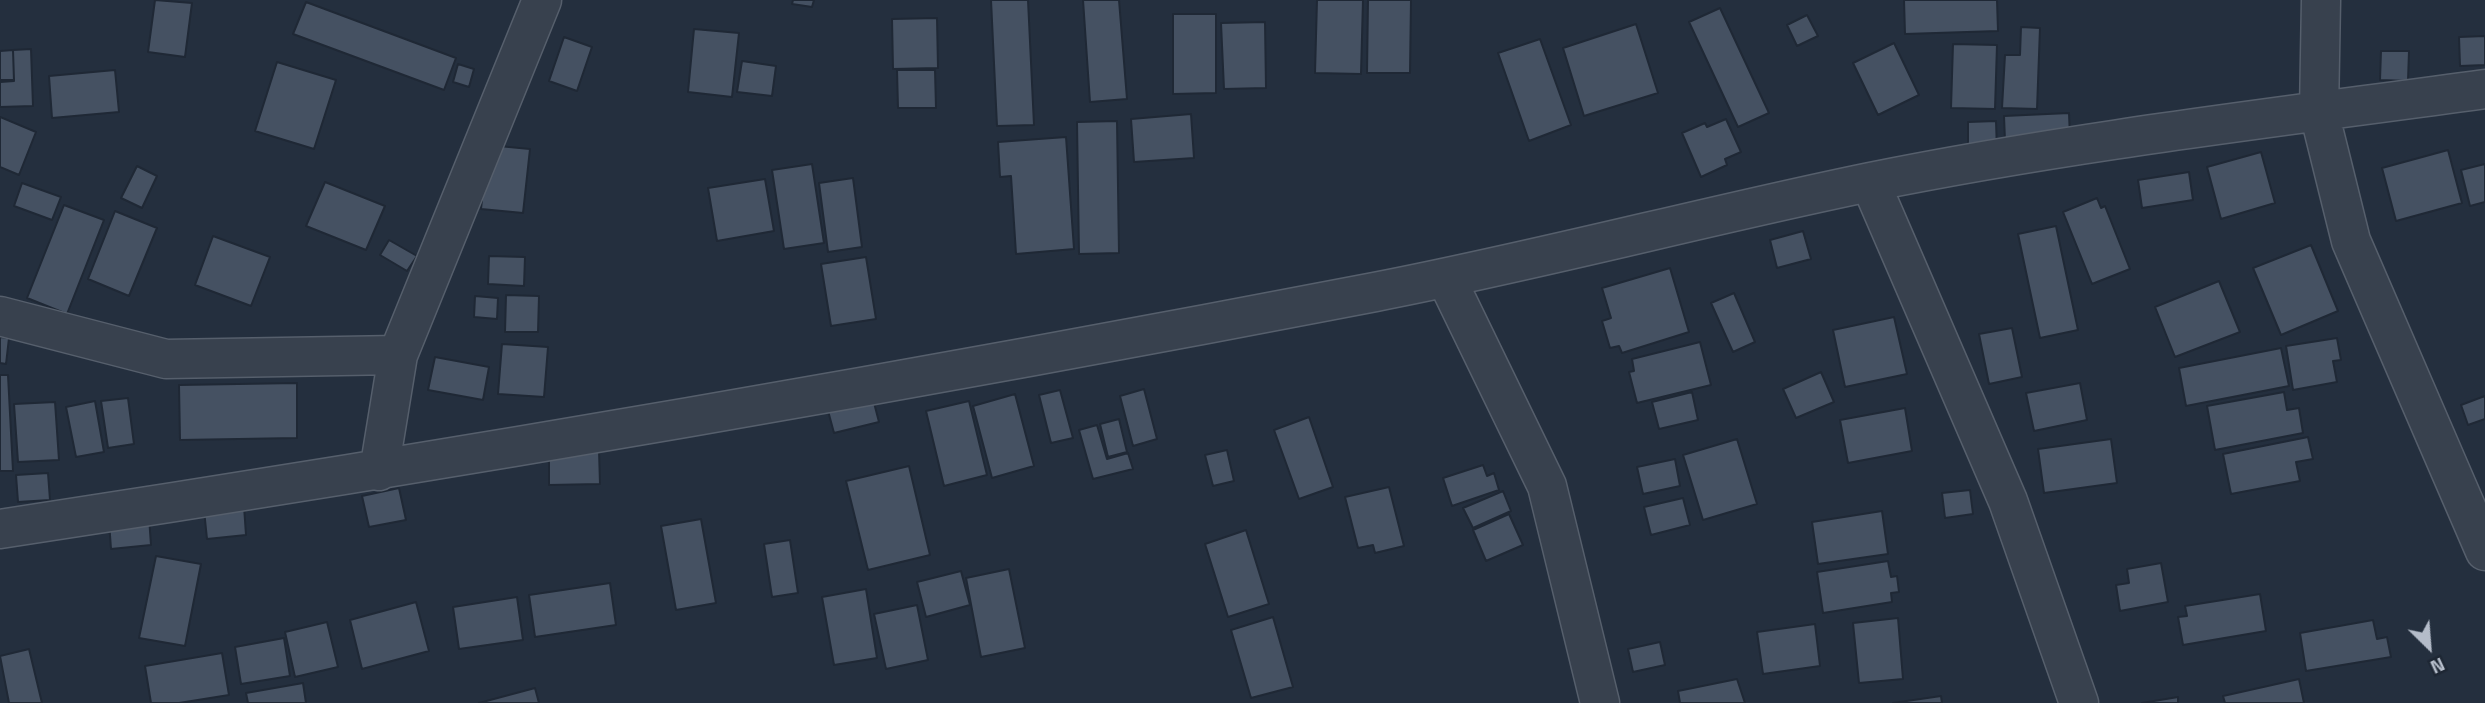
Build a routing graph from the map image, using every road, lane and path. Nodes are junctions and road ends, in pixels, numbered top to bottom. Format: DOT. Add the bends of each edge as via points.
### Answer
graph roads {
  1 [pos="542,0"];
  2 [pos="2321,0"];
  3 [pos="2485,89"];
  4 [pos="2319,112"];
  5 [pos="1870,182"];
  6 [pos="1446,278"];
  7 [pos="0,316"];
  8 [pos="398,355"];
  9 [pos="379,471"];
  10 [pos="0,529"];
  11 [pos="2485,551"];
  12 [pos="1600,703"];
  13 [pos="2079,703"];
  1 -- 8 [label="street"];
  2 -- 4 [label="street"];
  3 -- 4 [label="street"];
  4 -- 5 [label="street" via="2077,145"];
  4 -- 11 [label="street" via="2351,242"];
  5 -- 6 [label="street"];
  5 -- 13 [label="street" via="2008,501"];
  6 -- 9 [label="street"];
  6 -- 12 [label="street" via="1547,486"];
  7 -- 8 [label="street" via="166,359"];
  8 -- 9 [label="street"];
  9 -- 10 [label="street"];
}
